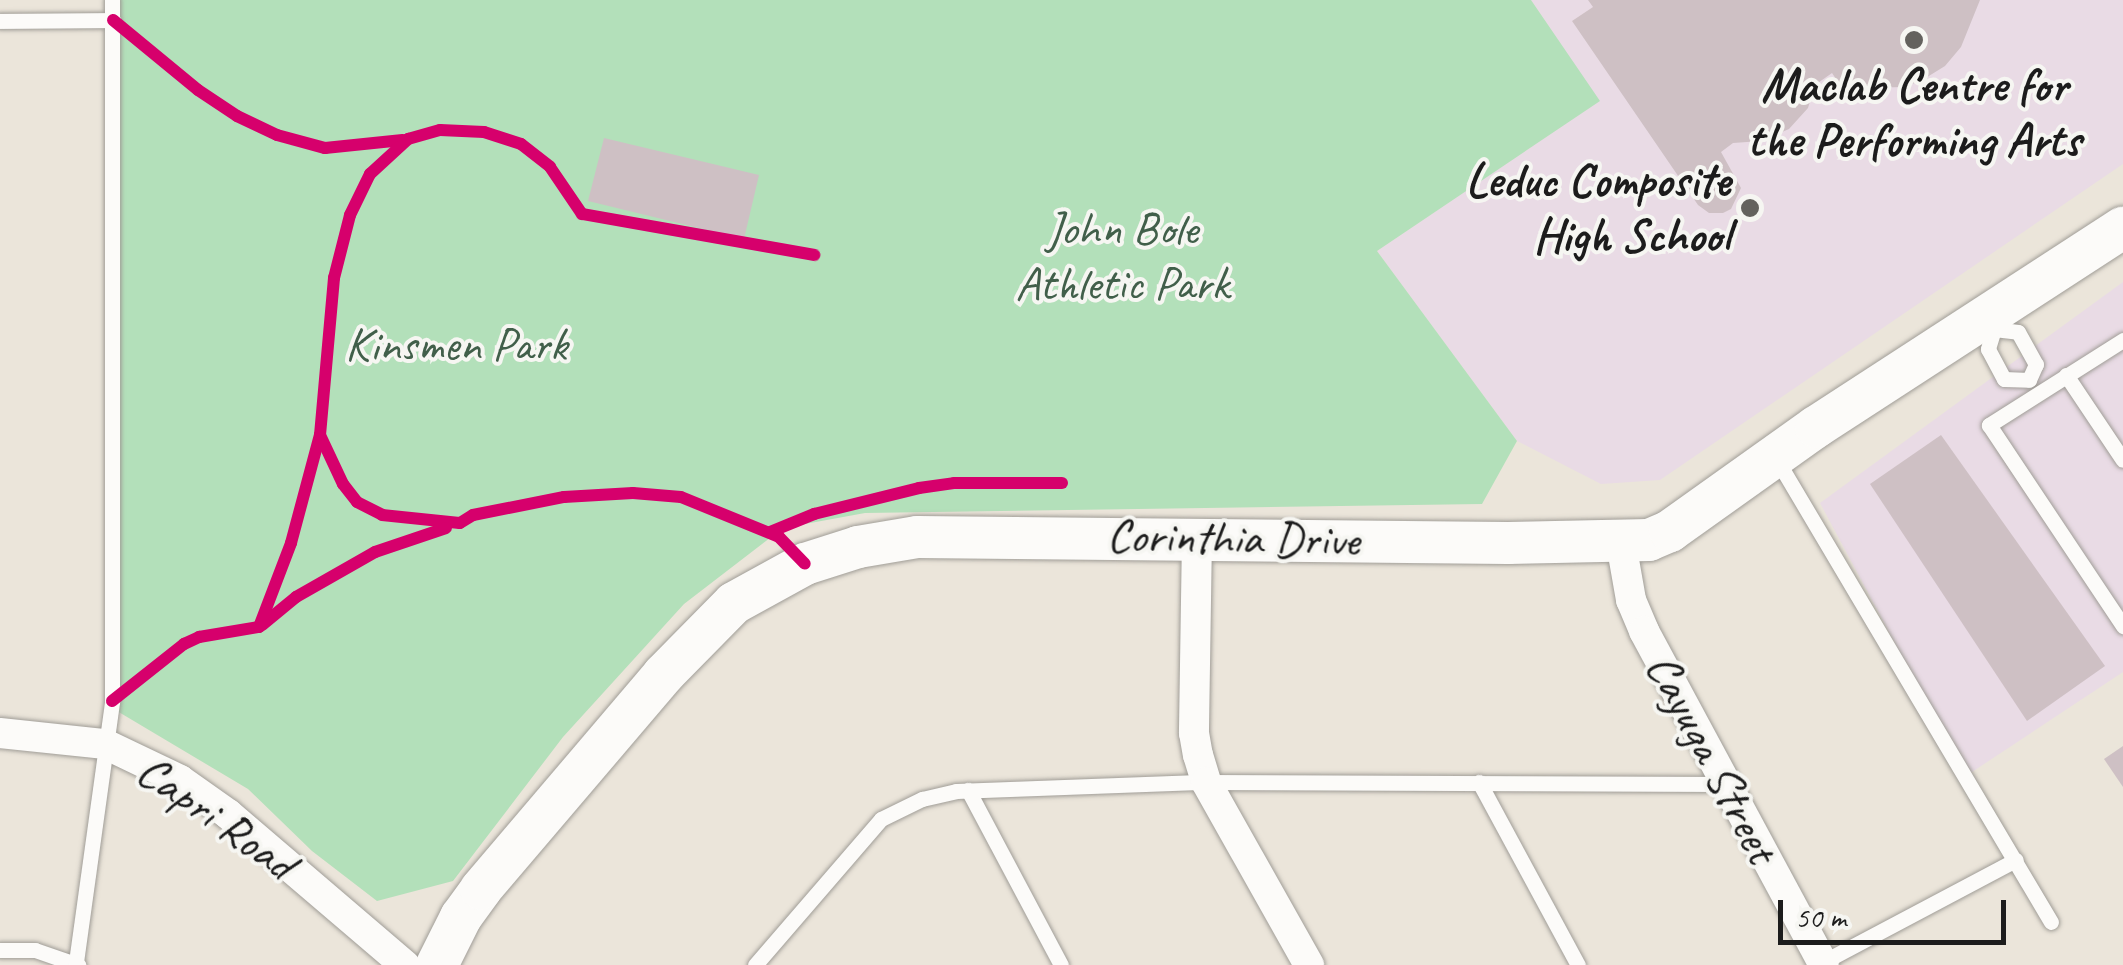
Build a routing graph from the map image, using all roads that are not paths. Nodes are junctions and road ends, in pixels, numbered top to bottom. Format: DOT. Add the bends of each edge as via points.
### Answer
graph roads {
  1 [pos="112,0"];
  2 [pos="112,20"];
  3 [pos="0,21"];
  4 [pos="2123,228"];
  5 [pos="1990,323"];
  6 [pos="2123,340"];
  7 [pos="2066,375"];
  8 [pos="2034,387"];
  9 [pos="1775,456"];
  10 [pos="2123,460"];
  11 [pos="1197,536"];
  12 [pos="1621,542"];
  13 [pos="2123,626"];
  14 [pos="0,734"];
  15 [pos="104,744"];
  16 [pos="1206,782"];
  17 [pos="1478,782"];
  18 [pos="1726,784"];
  19 [pos="968,790"];
  20 [pos="2016,860"];
  21 [pos="2050,922"];
  22 [pos="0,950"];
  23 [pos="1824,963"];
  24 [pos="77,964"];
  25 [pos="405,965"];
  26 [pos="437,965"];
  27 [pos="754,965"];
  28 [pos="1061,965"];
  29 [pos="1309,965"];
  30 [pos="1578,965"];
  1 -- 2 [label="lane"];
  2 -- 3 [label="lane"];
  2 -- 15 [label="lane" via="112,701"];
  4 -- 5 [label="street, Corinthia Drive"];
  5 -- 8 [label="lane" via="2018,332 2036,364"];
  5 -- 8 [label="lane" via="1988,349 2004,379"];
  5 -- 9 [label="street, Corinthia Drive"];
  6 -- 7 [label="lane"];
  7 -- 8 [label="lane"];
  7 -- 10 [label="lane"];
  8 -- 13 [label="lane" via="1989,425"];
  9 -- 12 [label="street, Corinthia Drive" via="1670,532"];
  9 -- 20 [label="lane"];
  11 -- 12 [label="street, Corinthia Drive"];
  11 -- 16 [label="street" via="1194,733"];
  11 -- 26 [label="street, Corinthia Drive" via="916,537 858,547 767,581 734,603 663,675 481,888"];
  12 -- 18 [label="street, Cayuga Street" via="1644,631"];
  14 -- 15 [label="street, Capri Road"];
  15 -- 24 [label="lane"];
  15 -- 25 [label="street, Capri Road" via="180,780 228,814"];
  16 -- 17 [label="lane"];
  16 -- 19 [label="lane"];
  16 -- 29 [label="street"];
  17 -- 18 [label="lane"];
  17 -- 30 [label="lane"];
  18 -- 23 [label="street, Cayuga Street"];
  19 -- 27 [label="lane" via="922,799 881,819"];
  19 -- 28 [label="lane"];
  20 -- 21 [label="lane"];
  20 -- 23 [label="lane"];
  22 -- 24 [label="lane" via="35,950"];
}
